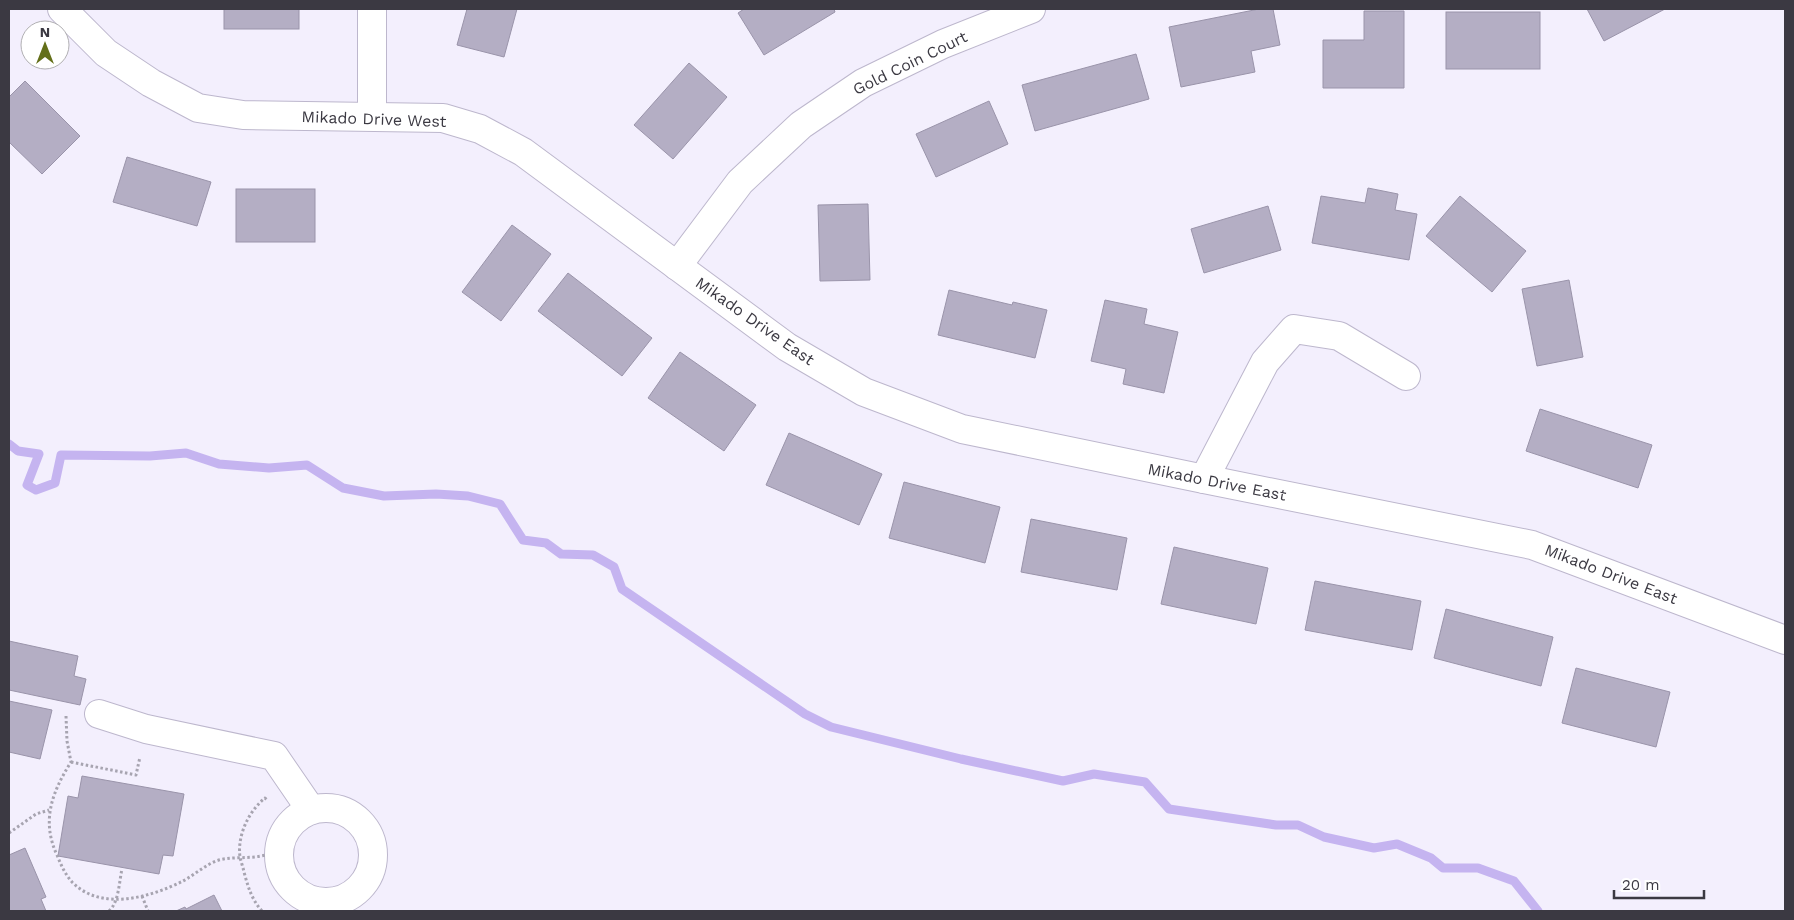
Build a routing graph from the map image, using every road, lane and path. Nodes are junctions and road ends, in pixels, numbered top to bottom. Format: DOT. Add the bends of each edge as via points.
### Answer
graph roads {
  1 [pos="62,9"];
  2 [pos="372,9"];
  3 [pos="1031,9"];
  4 [pos="372,116"];
  5 [pos="676,266"];
  6 [pos="1406,376"];
  7 [pos="1204,479"];
  8 [pos="1785,640"];
  9 [pos="100,714"];
  10 [pos="66,716"];
  11 [pos="146,729"];
  12 [pos="71,762"];
  13 [pos="270,804"];
  14 [pos="49,810"];
  15 [pos="311,810"];
  16 [pos="9,833"];
  17 [pos="279,851"];
  18 [pos="240,858"];
  19 [pos="122,869"];
  20 [pos="142,896"];
  21 [pos="116,900"];
  22 [pos="347,905"];
  23 [pos="109,911"];
  24 [pos="148,911"];
  25 [pos="262,911"];
  1 -- 4 [label="street, Mikado Drive West" via="106,53 151,83 198,108 243,116"];
  2 -- 4 [label="street"];
  3 -- 5 [label="street, Gold Coin Court" via="944,44 863,83 801,125 740,182"];
  4 -- 5 [label="street, Mikado Drive West" via="443,118 480,128 523,152"];
  5 -- 7 [label="street, Mikado Drive East" via="787,347 864,392 962,429"];
  6 -- 7 [label="street" via="1339,336 1294,329 1265,362"];
  7 -- 8 [label="street, Mikado Drive East" via="1532,544"];
  9 -- 11 [label="street"];
  10 -- 12 [label="path"];
  11 -- 12 [label="path" via="136,775"];
  11 -- 15 [label="street" via="274,756"];
  12 -- 14 [label="path"];
  13 -- 18 [label="path" via="265,798 250,816 242,832"];
  14 -- 16 [label="path" via="36,814"];
  14 -- 21 [label="path" via="52,844 72,882 86,893"];
  15 -- 17 [label="street" via="287,829"];
  15 -- 22 [label="street" via="337,809 350,814 368,832 373,845 371,871"];
  17 -- 18 [label="path"];
  17 -- 22 [label="street" via="285,879 298,893 306,898"];
  18 -- 20 [label="path" via="216,861 186,880"];
  18 -- 25 [label="path" via="248,885"];
  19 -- 21 [label="path"];
  20 -- 21 [label="path"];
  20 -- 24 [label="path"];
  21 -- 23 [label="path"];
}
